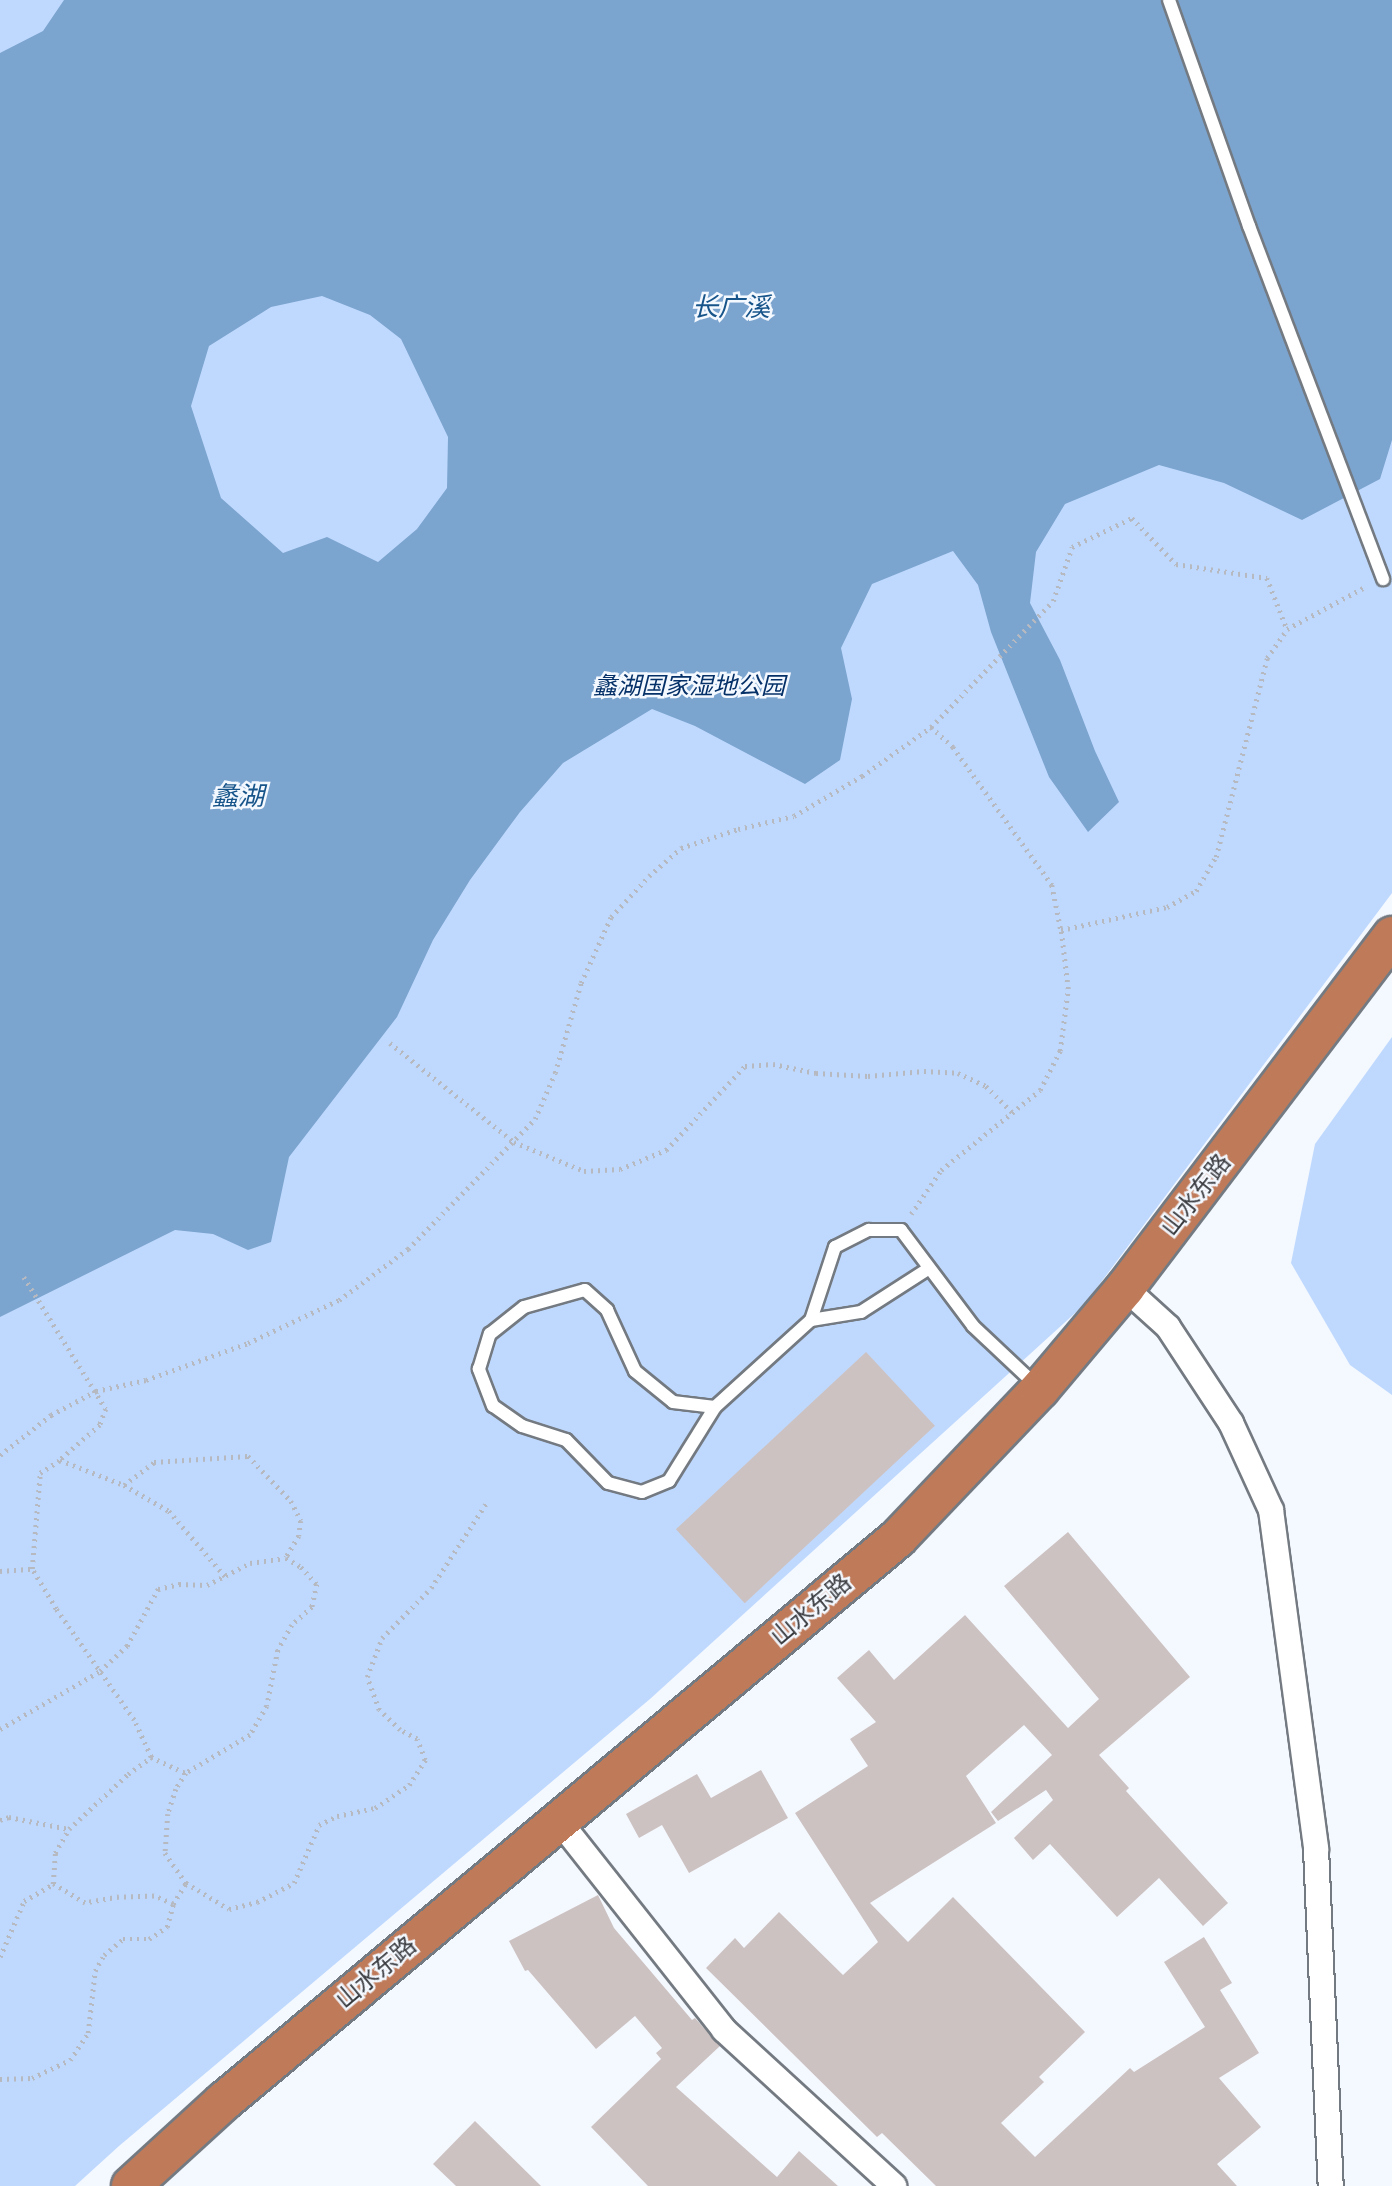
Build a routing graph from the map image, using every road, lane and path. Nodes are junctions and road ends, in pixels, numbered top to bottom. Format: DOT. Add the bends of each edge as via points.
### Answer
graph roads {
  1 [pos="1169,0"];
  2 [pos="1383,579"];
  3 [pos="1287,629"];
  4 [pos="931,727"];
  5 [pos="1061,930"];
  6 [pos="1392,936"];
  7 [pos="390,1043"];
  8 [pos="1013,1113"];
  9 [pos="514,1142"];
  10 [pos="901,1230"];
  11 [pos="928,1269"];
  12 [pos="24,1277"];
  13 [pos="1125,1288"];
  14 [pos="811,1320"];
  15 [pos="1040,1389"];
  16 [pos="96,1391"];
  17 [pos="715,1407"];
  18 [pos="0,1455"];
  19 [pos="60,1460"];
  20 [pos="124,1485"];
  21 [pos="487,1502"];
  22 [pos="286,1558"];
  23 [pos="32,1569"];
  24 [pos="0,1571"];
  25 [pos="225,1576"];
  26 [pos="100,1671"];
  27 [pos="0,1728"];
  28 [pos="151,1757"];
  29 [pos="186,1773"];
  30 [pos="0,1821"];
  31 [pos="560,1822"];
  32 [pos="69,1829"];
  33 [pos="186,1883"];
  34 [pos="53,1884"];
  35 [pos="173,1904"];
  36 [pos="0,1957"];
  37 [pos="0,2080"];
  38 [pos="131,2186"];
  39 [pos="894,2186"];
  40 [pos="1331,2186"];
  1 -- 2 [label="lane"];
  2 -- 3 [label="path" via="1337,599"];
  3 -- 4 [label="path" via="1267,578 1176,564 1132,519 1073,547 1053,601"];
  3 -- 5 [label="path" via="1267,659 1216,857 1196,891 1167,907"];
  4 -- 5 [label="path" via="953,747 1052,885"];
  4 -- 9 [label="path" via="862,776 794,816 681,848 649,876 611,917 581,983 555,1073 535,1119"];
  5 -- 8 [label="path" via="1068,989 1060,1051 1040,1090"];
  6 -- 13 [label="highway, 山水东路"];
  7 -- 9 [label="path"];
  8 -- 9 [label="path" via="986,1086 958,1073 868,1076 816,1073 773,1064 745,1066 666,1150 620,1169 584,1171"];
  8 -- 10 [label="path" via="941,1170"];
  9 -- 16 [label="path" via="408,1249 339,1300 248,1343 146,1380"];
  10 -- 11 [label="lane"];
  10 -- 14 [label="lane" via="869,1230 835,1248"];
  11 -- 14 [label="lane" via="861,1312"];
  11 -- 15 [label="lane" via="973,1326"];
  12 -- 16 [label="path"];
  13 -- 15 [label="highway, 山水东路"];
  13 -- 40 [label="street" via="1168,1327 1231,1423 1270,1510 1316,1849"];
  14 -- 17 [label="lane"];
  15 -- 31 [label="highway, 山水东路" via="898,1538"];
  16 -- 18 [label="path" via="51,1415"];
  16 -- 19 [label="path" via="106,1409 100,1425"];
  17 -- 17 [label="lane" via="673,1402 635,1371 607,1310 585,1290 523,1307 490,1334 479,1369 493,1406 522,1426 566,1440 608,1483 642,1492 669,1482"];
  19 -- 20 [label="path"];
  19 -- 23 [label="path" via="40,1473"];
  20 -- 22 [label="path" via="154,1462 248,1456 291,1500 301,1521 299,1536"];
  20 -- 25 [label="path" via="169,1511"];
  21 -- 33 [label="path" via="432,1588 382,1638 367,1677 379,1710 417,1739 425,1760 409,1785 375,1808 319,1825 294,1883 257,1902 229,1909"];
  22 -- 25 [label="path" via="250,1563"];
  22 -- 29 [label="path" via="317,1584 312,1607 292,1625 278,1650 267,1706 250,1735"];
  23 -- 24 [label="path"];
  23 -- 26 [label="path"];
  25 -- 26 [label="path" via="207,1585 158,1589 127,1647"];
  26 -- 27 [label="path"];
  26 -- 28 [label="path" via="134,1720"];
  28 -- 29 [label="path"];
  28 -- 32 [label="path"];
  29 -- 33 [label="path" via="168,1814 165,1853"];
  30 -- 32 [label="path" via="9,1817"];
  31 -- 38 [label="highway, 山水东路" via="223,2102"];
  31 -- 39 [label="street" via="724,2030"];
  32 -- 34 [label="path" via="55,1853"];
  33 -- 35 [label="path"];
  34 -- 35 [label="path" via="85,1903 119,1896 154,1896"];
  34 -- 36 [label="path" via="24,1900"];
  35 -- 37 [label="path" via="167,1927 149,1939 123,1938 104,1955 95,1972 88,2033 69,2060 32,2078"];
}
